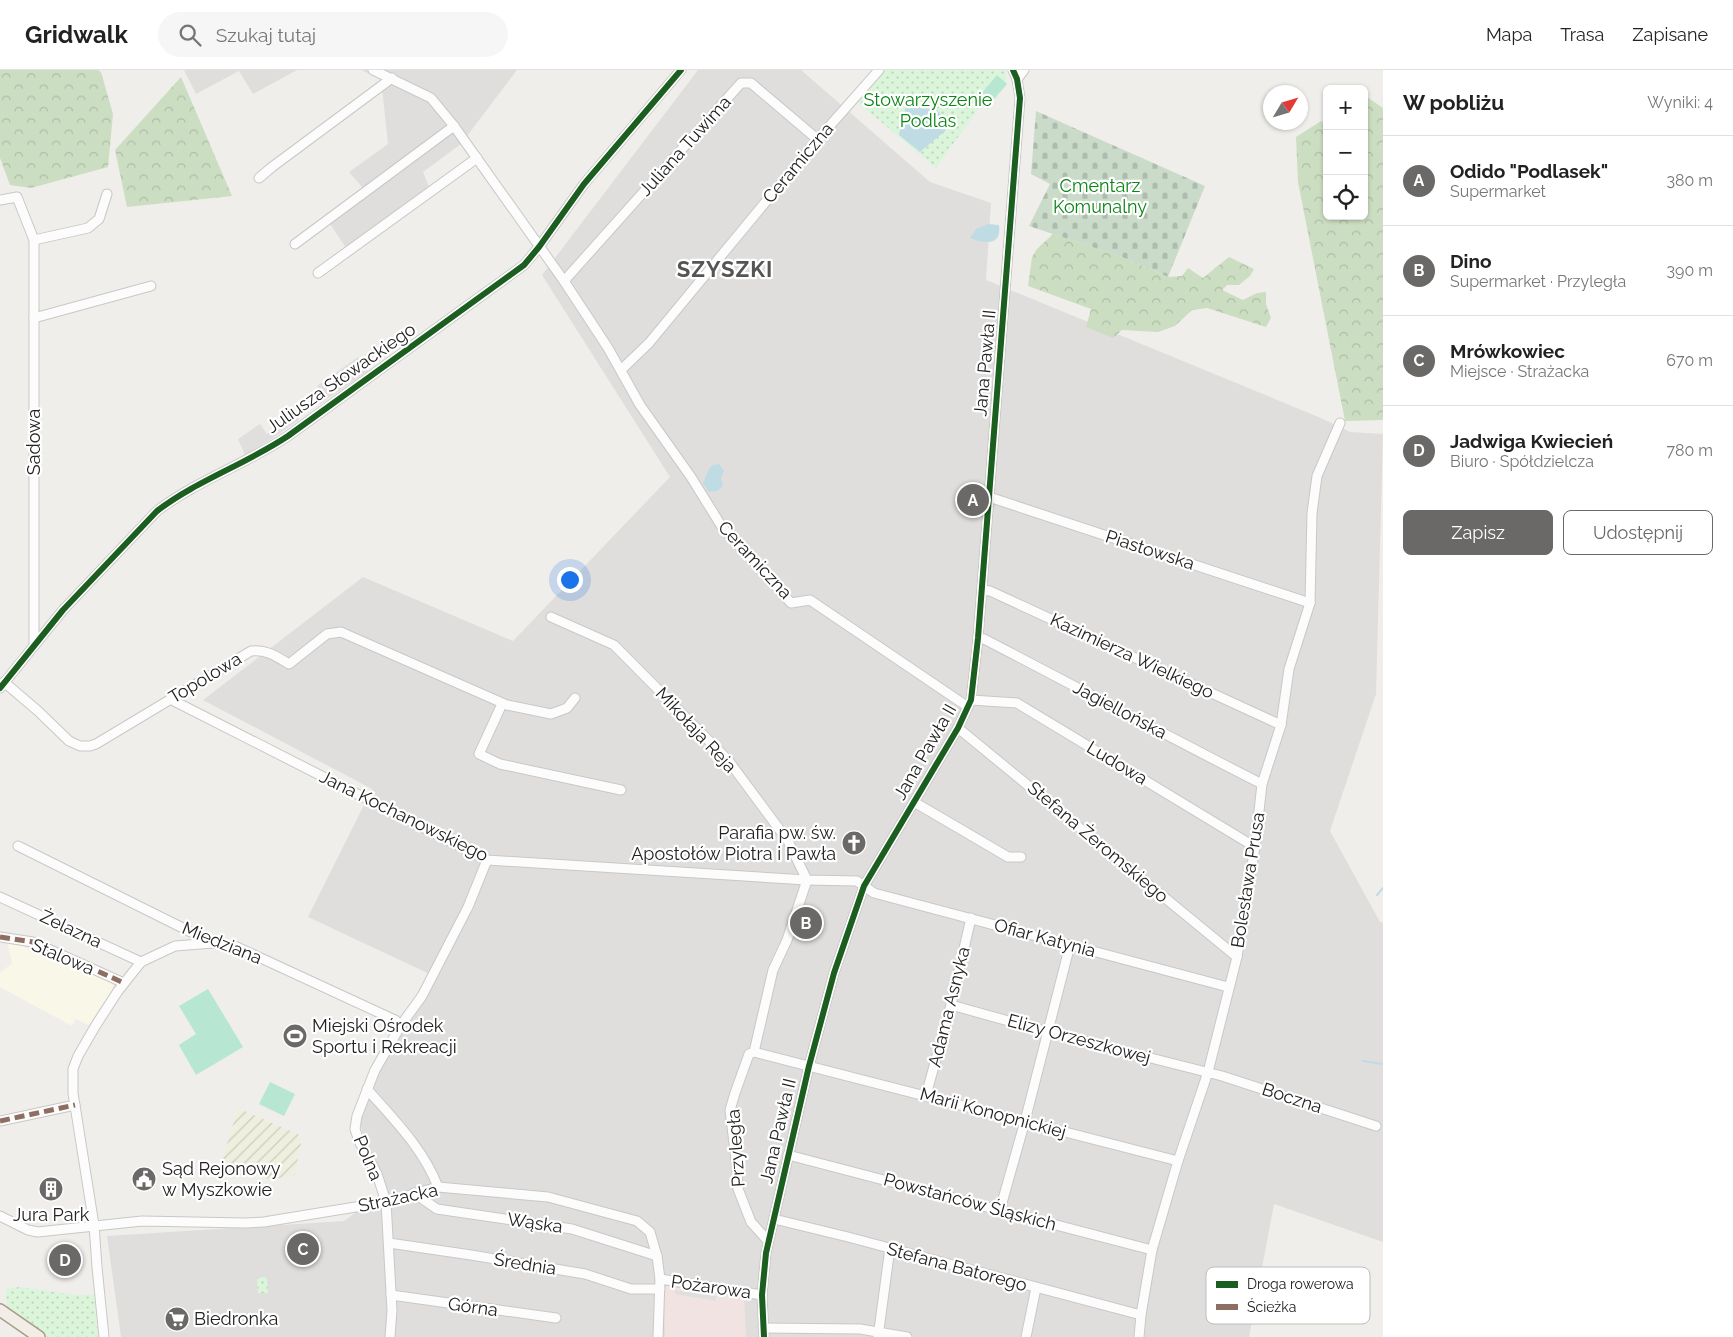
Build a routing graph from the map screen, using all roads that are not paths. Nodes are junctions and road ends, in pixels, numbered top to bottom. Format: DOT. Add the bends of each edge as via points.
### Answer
graph roads {
  1 [pos="373,70"];
  2 [pos="681,70"];
  3 [pos="879,70"];
  4 [pos="1024,70"];
  5 [pos="1015,74"];
  6 [pos="392,78"];
  7 [pos="454,126"];
  8 [pos="817,139"];
  9 [pos="477,158"];
  10 [pos="259,178"];
  11 [pos="107,194"];
  12 [pos="0,200"];
  13 [pos="34,240"];
  14 [pos="294,244"];
  15 [pos="539,247"];
  16 [pos="318,273"];
  17 [pos="564,281"];
  18 [pos="150,286"];
  19 [pos="34,318"];
  20 [pos="620,370"];
  21 [pos="1340,423"];
  22 [pos="989,496"];
  23 [pos="982,590"];
  24 [pos="1310,603"];
  25 [pos="551,617"];
  26 [pos="978,638"];
  27 [pos="34,644"];
  28 [pos="2,685"];
  29 [pos="575,698"];
  30 [pos="170,699"];
  31 [pos="502,704"];
  32 [pos="970,704"];
  33 [pos="1281,725"];
  34 [pos="958,728"];
  35 [pos="1262,784"];
  36 [pos="621,790"];
  37 [pos="914,802"];
  38 [pos="18,846"];
  39 [pos="1255,847"];
  40 [pos="1021,857"];
  41 [pos="487,860"];
  42 [pos="807,880"];
  43 [pos="864,886"];
  44 [pos="0,896"];
  45 [pos="971,918"];
  46 [pos="0,936"];
  47 [pos="213,943"];
  48 [pos="1070,945"];
  49 [pos="1236,957"];
  50 [pos="141,962"];
  51 [pos="124,983"];
  52 [pos="1228,987"];
  53 [pos="951,1006"];
  54 [pos="401,1024"];
  55 [pos="1048,1032"];
  56 [pos="754,1052"];
  57 [pos="809,1066"];
  58 [pos="1208,1072"];
  59 [pos="367,1089"];
  60 [pos="926,1096"];
  61 [pos="75,1106"];
  62 [pos="0,1121"];
  63 [pos="1025,1121"];
  64 [pos="1376,1126"];
  65 [pos="788,1155"];
  66 [pos="1178,1161"];
  67 [pos="438,1187"];
  68 [pos="414,1193"];
  69 [pos="386,1202"];
  70 [pos="1000,1210"];
  71 [pos="0,1216"];
  72 [pos="774,1219"];
  73 [pos="94,1225"];
  74 [pos="768,1241"];
  75 [pos="388,1243"];
  76 [pos="890,1248"];
  77 [pos="1152,1250"];
  78 [pos="658,1256"];
  79 [pos="660,1280"];
  80 [pos="1036,1288"];
  81 [pos="660,1290"];
  82 [pos="391,1295"];
  83 [pos="762,1295"];
  84 [pos="0,1310"];
  85 [pos="1141,1315"];
  86 [pos="0,1316"];
  87 [pos="556,1318"];
  88 [pos="764,1333"];
  89 [pos="878,1334"];
  90 [pos="25,1337"];
  91 [pos="39,1337"];
  92 [pos="104,1337"];
  93 [pos="390,1337"];
  94 [pos="658,1337"];
  95 [pos="907,1337"];
  96 [pos="1026,1337"];
  97 [pos="1139,1337"];
  1 -- 6 [label="street, Ceramiczna"];
  2 -- 15 [label="street, Juliusza Słowackiego" via="584,184"];
  3 -- 8 [label="street, Ceramiczna"];
  4 -- 5 [label="street"];
  5 -- 22 [label="street, Jana Pawła II" via="1020,98"];
  6 -- 7 [label="street, Ceramiczna" via="431,98"];
  6 -- 10 [label="street"];
  7 -- 9 [label="street, Ceramiczna"];
  7 -- 14 [label="street"];
  8 -- 17 [label="street, Juliana Tuwima" via="751,83 741,83"];
  8 -- 20 [label="street, Ceramiczna" via="649,343"];
  9 -- 15 [label="street, Ceramiczna"];
  9 -- 16 [label="street"];
  11 -- 13 [label="street" via="99,219 88,228"];
  12 -- 13 [label="street, Sadowa" via="17,197"];
  13 -- 19 [label="street, Sadowa"];
  15 -- 17 [label="street, Ceramiczna"];
  15 -- 27 [label="street, Juliusza Słowackiego" via="516,271 288,436 157,511"];
  17 -- 20 [label="street, Ceramiczna"];
  18 -- 19 [label="street"];
  19 -- 27 [label="street, Sadowa"];
  20 -- 32 [label="street, Ceramiczna" via="722,527 791,603 810,600"];
  21 -- 24 [label="street, Bolesława Prusa" via="1317,476 1312,513"];
  22 -- 23 [label="street, Jana Pawła II"];
  22 -- 24 [label="street, Piastowska"];
  23 -- 26 [label="street, Jana Pawła II"];
  23 -- 33 [label="street, Kazimierza Wielkiego"];
  24 -- 33 [label="street, Bolesława Prusa" via="1290,669"];
  25 -- 42 [label="street, Mikołaja Reja" via="614,645 728,760 788,841"];
  26 -- 32 [label="street, Jana Pawła II"];
  26 -- 35 [label="street, Jagiellońska"];
  27 -- 28 [label="street, Juliusza Słowackiego"];
  28 -- 30 [label="street, Topolowa" via="38,711 64,738 80,746 96,744"];
  29 -- 31 [label="street, Topolowa" via="567,708 551,714"];
  30 -- 31 [label="street, Topolowa" via="251,650 268,651 289,664 327,634 341,632"];
  30 -- 41 [label="street, Jana Kochanowskiego"];
  31 -- 36 [label="street" via="479,754 500,764"];
  32 -- 34 [label="street, Jana Pawła II"];
  32 -- 39 [label="street, Ludowa" via="1017,703"];
  33 -- 35 [label="street, Bolesława Prusa"];
  34 -- 37 [label="street, Jana Pawła II"];
  34 -- 49 [label="street, Stefana Żeromskiego"];
  35 -- 39 [label="street, Bolesława Prusa"];
  37 -- 40 [label="street" via="1008,857"];
  37 -- 43 [label="street, Jana Pawła II"];
  38 -- 47 [label="street, Miedziana"];
  39 -- 49 [label="street, Bolesława Prusa"];
  41 -- 42 [label="street, Jana Kochanowskiego"];
  41 -- 54 [label="street, Polna" via="468,907 422,996"];
  42 -- 43 [label="street, Jana Kochanowskiego" via="857,882"];
  42 -- 56 [label="street, Przyległa" via="773,970"];
  43 -- 45 [label="street, Ofiar Katynia" via="874,893"];
  43 -- 57 [label="street, Jana Pawła II" via="834,973"];
  44 -- 50 [label="street, Żelazna"];
  45 -- 48 [label="street, Ofiar Katynia"];
  45 -- 53 [label="street, Adama Asnyka"];
  46 -- 51 [label="street, Stalowa" via="33,942"];
  47 -- 50 [label="street" via="176,946"];
  47 -- 54 [label="street, Miedziana" via="237,947"];
  48 -- 52 [label="street, Ofiar Katynia"];
  48 -- 55 [label="street"];
  49 -- 52 [label="street, Bolesława Prusa"];
  50 -- 51 [label="street"];
  51 -- 61 [label="street" via="75,1063 72,1084"];
  52 -- 58 [label="street, Bolesława Prusa"];
  53 -- 55 [label="street, Elizy Orzeszkowej"];
  53 -- 60 [label="street, Adama Asnyka"];
  54 -- 59 [label="street, Polna"];
  55 -- 58 [label="street, Elizy Orzeszkowej"];
  55 -- 63 [label="street"];
  56 -- 57 [label="street"];
  56 -- 74 [label="street, Przyległa" via="749,1054 730,1110 738,1188 751,1222"];
  57 -- 60 [label="street, Marii Konopnickiej"];
  57 -- 65 [label="street, Jana Pawła II"];
  58 -- 64 [label="street, Boczna"];
  58 -- 66 [label="street, Bolesława Prusa"];
  59 -- 67 [label="street" via="415,1144 431,1168"];
  59 -- 69 [label="street, Polna" via="355,1129"];
  60 -- 63 [label="street, Marii Konopnickiej"];
  61 -- 62 [label="street"];
  61 -- 73 [label="street"];
  63 -- 66 [label="street, Marii Konopnickiej"];
  63 -- 70 [label="street"];
  65 -- 70 [label="street, Powstańców Śląskich"];
  65 -- 72 [label="street, Jana Pawła II"];
  66 -- 77 [label="street, Bolesława Prusa"];
  67 -- 68 [label="street, Strażacka"];
  67 -- 78 [label="street, Strażacka" via="548,1197 637,1221 650,1232"];
  68 -- 69 [label="street, Strażacka"];
  68 -- 78 [label="street, Wąska" via="437,1209 572,1229"];
  69 -- 73 [label="street, Strażacka" via="245,1223 167,1220"];
  69 -- 75 [label="street, Polna"];
  70 -- 77 [label="street, Powstańców Śląskich"];
  71 -- 73 [label="street, Strażacka" via="38,1232"];
  72 -- 74 [label="street, Jana Pawła II"];
  72 -- 76 [label="street, Stefana Batorego"];
  73 -- 92 [label="street"];
  74 -- 83 [label="street, Jana Pawła II"];
  75 -- 81 [label="street, Średnia" via="585,1274 631,1289"];
  75 -- 82 [label="street, Polna"];
  76 -- 80 [label="street, Stefana Batorego"];
  76 -- 89 [label="street"];
  77 -- 85 [label="street, Bolesława Prusa"];
  78 -- 79 [label="street, Strażacka"];
  79 -- 81 [label="street, Strażacka"];
  79 -- 83 [label="street, Pożarowa"];
  80 -- 85 [label="street, Stefana Batorego"];
  80 -- 96 [label="street"];
  81 -- 94 [label="street, Strażacka"];
  82 -- 87 [label="street, Górna"];
  82 -- 93 [label="street, Polna"];
  83 -- 88 [label="street, Jana Pawła II"];
  84 -- 91 [label="main road"];
  85 -- 97 [label="street, Bolesława Prusa"];
  86 -- 90 [label="main road"];
  88 -- 89 [label="street" via="860,1329"];
  89 -- 95 [label="street"];
}
